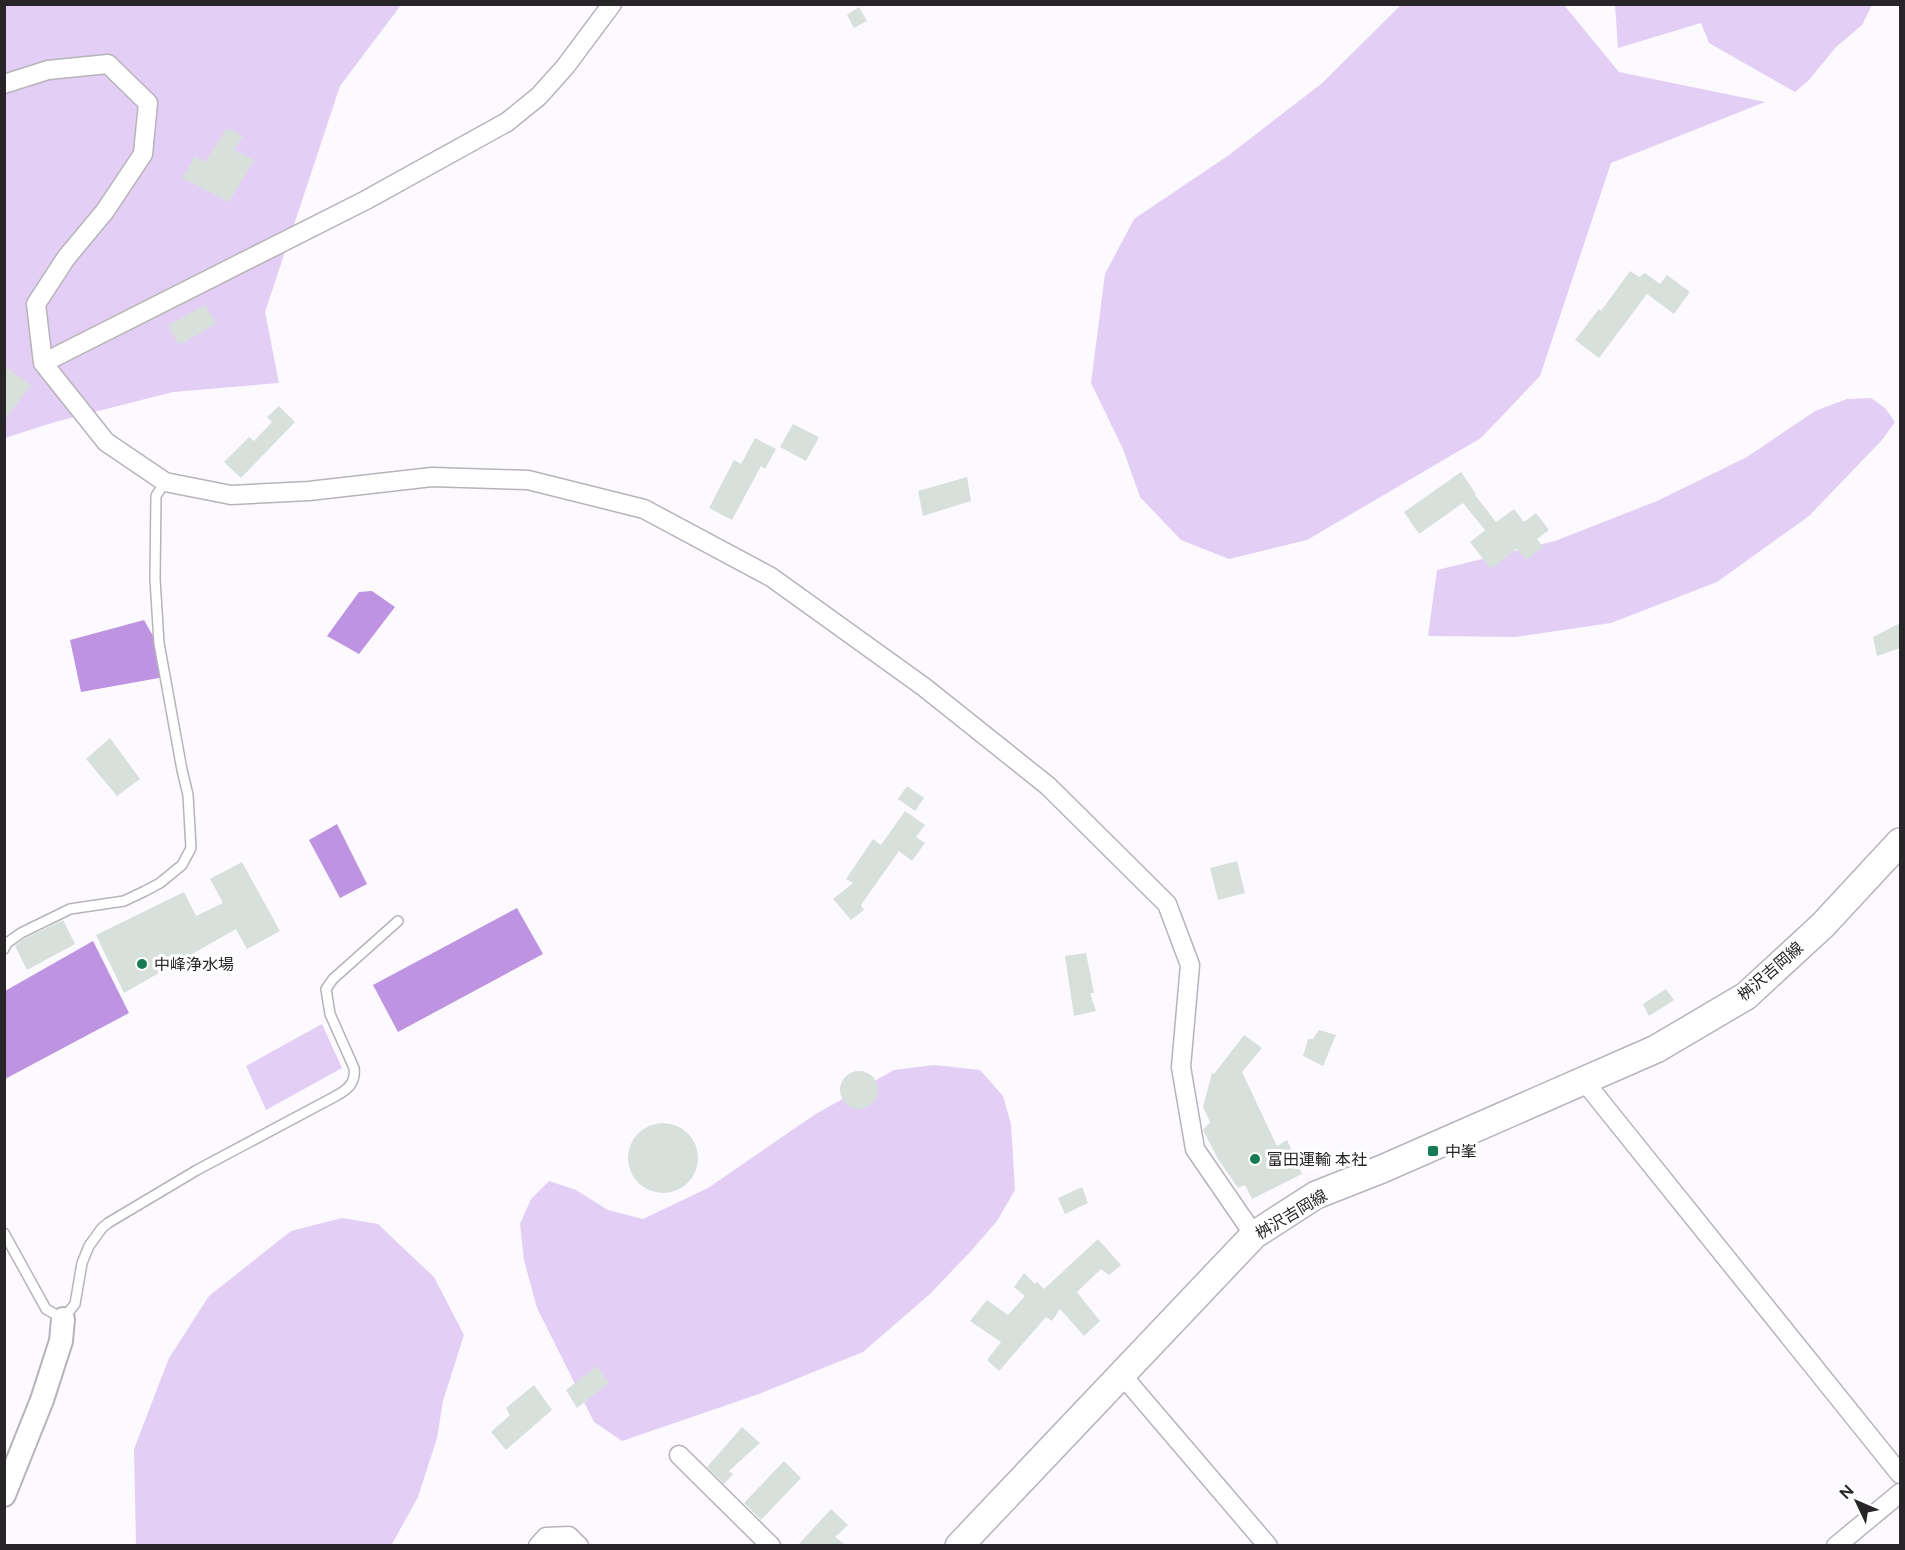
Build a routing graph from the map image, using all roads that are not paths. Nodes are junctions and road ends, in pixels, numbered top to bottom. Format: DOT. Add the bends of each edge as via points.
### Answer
graph roads {
  1 [pos="612,4"];
  2 [pos="4,84"];
  3 [pos="43,363"];
  4 [pos="165,482"];
  5 [pos="1900,842"];
  6 [pos="398,921"];
  7 [pos="4,948"];
  8 [pos="1584,1081"];
  9 [pos="4,1233"];
  10 [pos="1254,1234"];
  11 [pos="63,1319"];
  12 [pos="1122,1375"];
  13 [pos="679,1455"];
  14 [pos="1900,1474"];
  15 [pos="1900,1493"];
  16 [pos="4,1495"];
  17 [pos="759,1542"];
  18 [pos="538,1545"];
  19 [pos="579,1545"];
  20 [pos="958,1545"];
  21 [pos="1268,1545"];
  22 [pos="1836,1545"];
  1 -- 3 [label="street" via="565,68 507,122 356,205"];
  2 -- 3 [label="street" via="48,70 108,64 148,103 143,154 36,304"];
  3 -- 4 [label="street" via="106,442"];
  4 -- 7 [label="lane" via="156,496 159,643 189,795 191,848 182,865 160,883 124,901 70,909 21,933"];
  4 -- 10 [label="street" via="231,495 432,477 528,480 644,508 771,577 924,687 1048,786 1167,904 1190,965 1181,1067 1195,1149"];
  5 -- 8 [label="main road, 桝沢吉岡線" via="1823,925 1746,996 1656,1049"];
  6 -- 11 [label="lane" via="326,989 330,1014 354,1068 353,1083 108,1223 89,1246 75,1304"];
  8 -- 10 [label="main road, 桝沢吉岡線" via="1316,1195"];
  8 -- 14 [label="street"];
  9 -- 11 [label="lane" via="46,1309"];
  10 -- 12 [label="main road, 桝沢吉岡線"];
  11 -- 16 [label="street" via="61,1341 42,1400"];
  12 -- 20 [label="main road, 桝沢吉岡線"];
  12 -- 21 [label="street"];
  13 -- 17 [label="street"];
  15 -- 22 [label="street"];
  18 -- 19 [label="street" via="546,1537 569,1536"];
}
